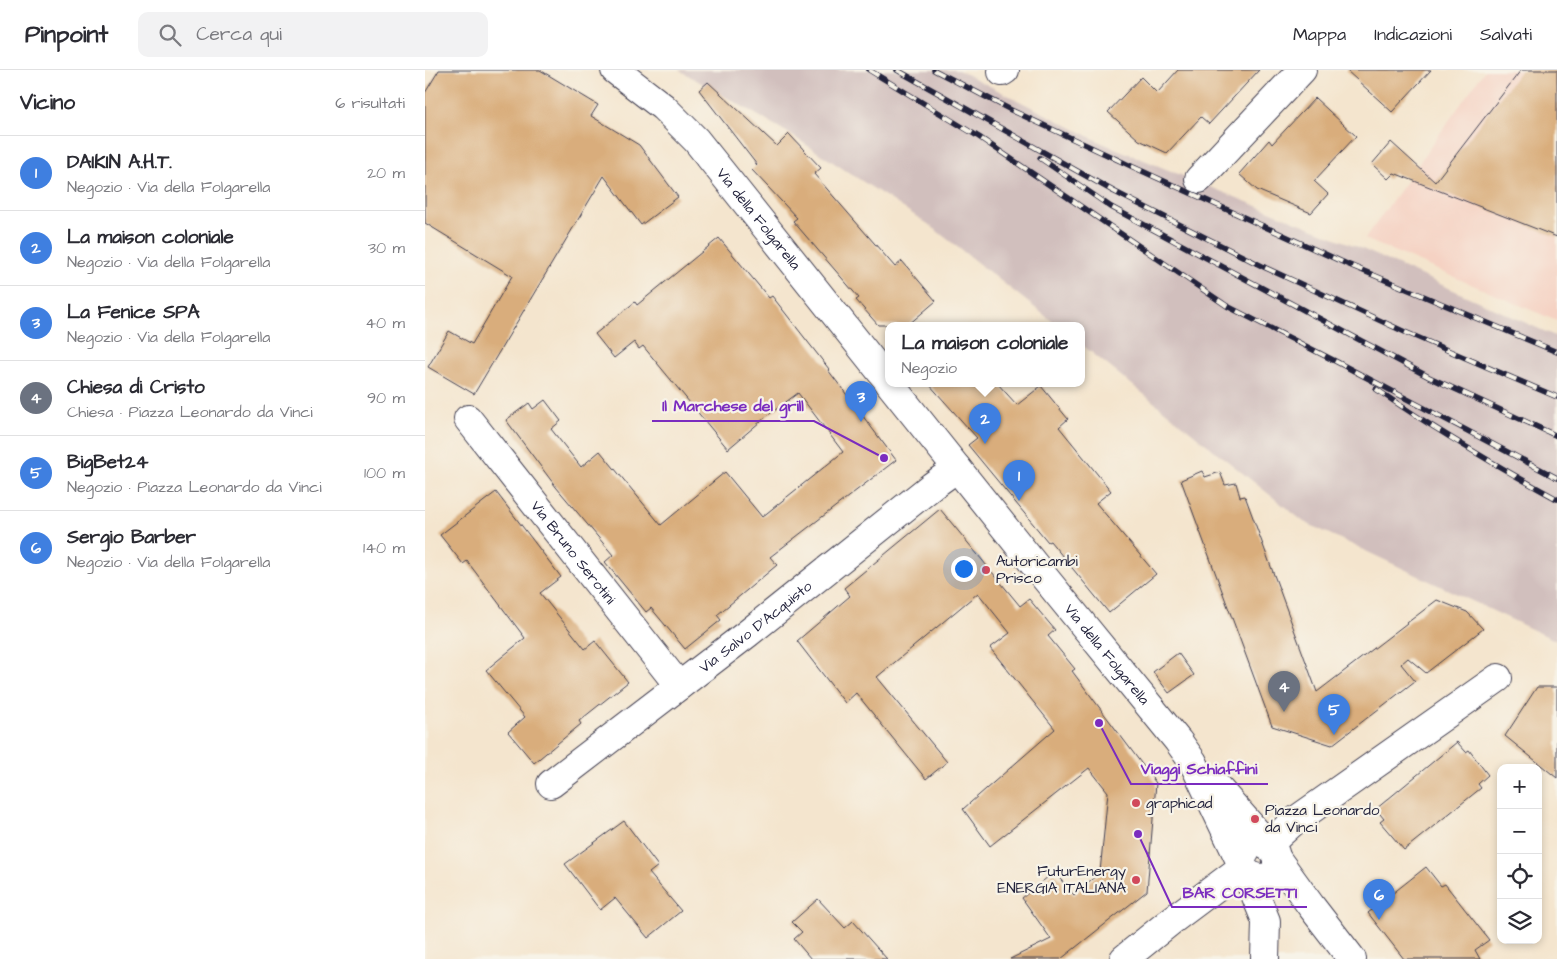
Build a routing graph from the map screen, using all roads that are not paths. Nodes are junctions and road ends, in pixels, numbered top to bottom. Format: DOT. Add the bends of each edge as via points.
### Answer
graph roads {
  1 [pos="615,70"];
  2 [pos="1302,70"];
  3 [pos="1199,179"];
  4 [pos="885,377"];
  5 [pos="893,387"];
  6 [pos="468,419"];
  7 [pos="957,468"];
  8 [pos="1498,678"];
  9 [pos="679,686"];
  10 [pos="1193,762"];
  11 [pos="551,784"];
  12 [pos="1272,852"];
  13 [pos="1245,869"];
  14 [pos="1308,901"];
  15 [pos="1266,921"];
  16 [pos="1346,950"];
  17 [pos="1124,959"];
  18 [pos="1265,959"];
  1 -- 4 [label="street, Via della Folgarella" via="663,107 696,140"];
  2 -- 3 [label="street"];
  5 -- 7 [label="street, Via della Folgarella"];
  6 -- 9 [label="street, Via Bruno Serotini"];
  7 -- 9 [label="street, Via Salvo D'Acquisto"];
  7 -- 10 [label="street, Via della Folgarella"];
  8 -- 12 [label="street" via="1291,823"];
  9 -- 11 [label="street, Via Salvo D'Acquisto"];
  10 -- 12 [label="street"];
  10 -- 13 [label="street"];
  12 -- 13 [label="street" via="1256,844 1251,846 1244,855"];
  12 -- 14 [label="street"];
  13 -- 15 [label="street"];
  13 -- 17 [label="street"];
  14 -- 15 [label="street" via="1293,900 1281,904"];
  14 -- 16 [label="street"];
  15 -- 18 [label="street"];
}
